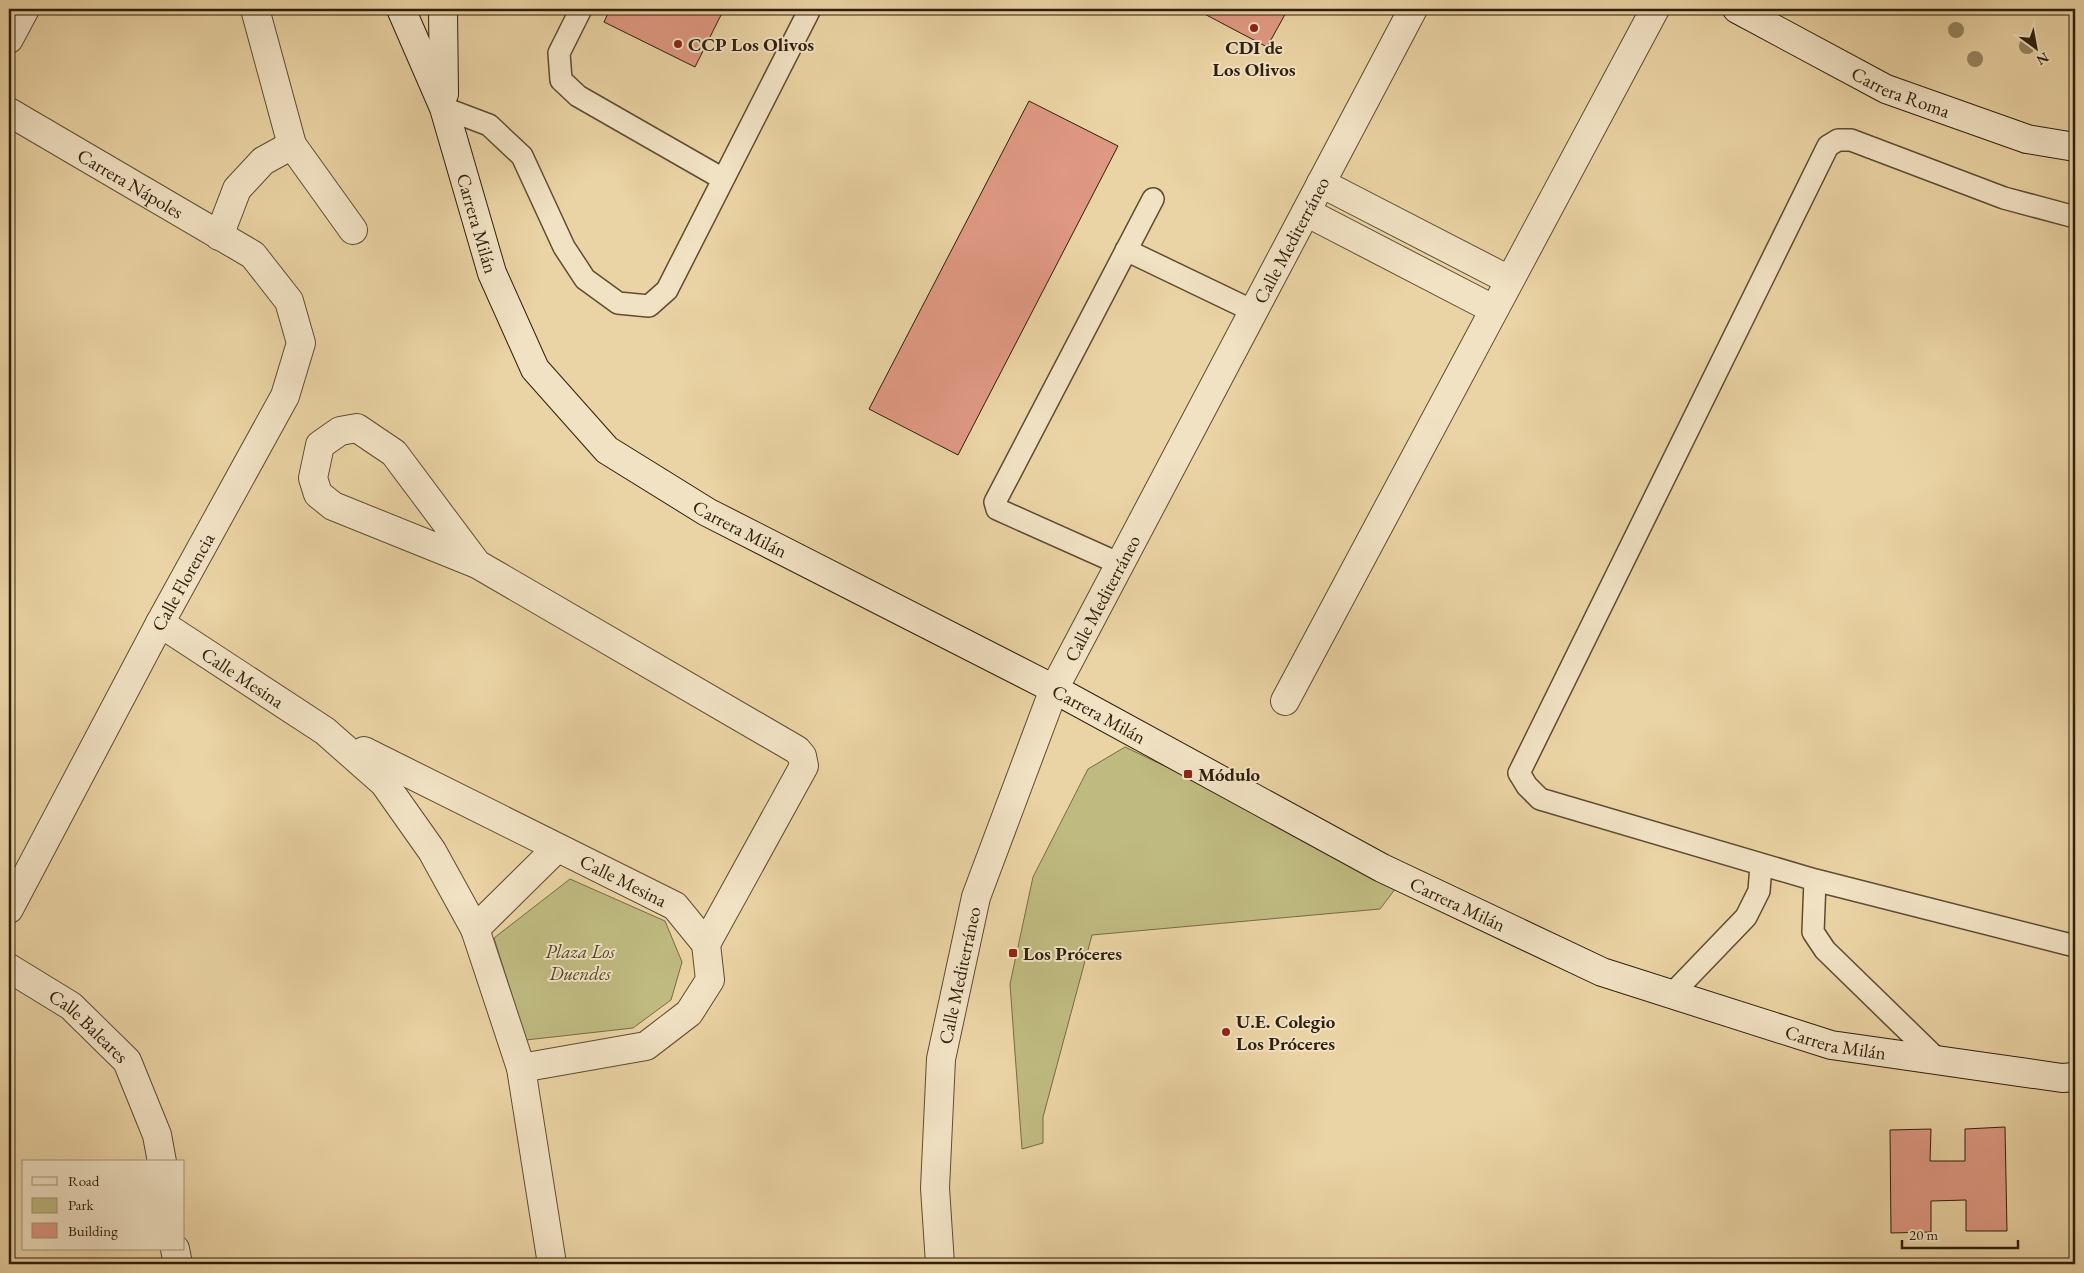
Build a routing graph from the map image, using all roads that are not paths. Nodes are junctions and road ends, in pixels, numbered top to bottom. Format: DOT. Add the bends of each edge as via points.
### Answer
graph roads {
  1 [pos="25,9"];
  2 [pos="255,9"];
  3 [pos="401,9"];
  4 [pos="443,9"];
  5 [pos="581,9"];
  6 [pos="810,9"];
  7 [pos="1414,9"];
  8 [pos="1655,9"];
  9 [pos="1737,9"];
  10 [pos="9,39"];
  11 [pos="444,108"];
  12 [pos="9,112"];
  13 [pos="292,145"];
  14 [pos="2075,147"];
  15 [pos="723,179"];
  16 [pos="1321,183"];
  17 [pos="1153,200"];
  18 [pos="1306,212"];
  19 [pos="2075,217"];
  20 [pos="353,230"];
  21 [pos="219,236"];
  22 [pos="1126,250"];
  23 [pos="253,256"];
  24 [pos="1509,280"];
  25 [pos="1493,309"];
  26 [pos="1253,311"];
  27 [pos="477,564"];
  28 [pos="1120,564"];
  29 [pos="160,623"];
  30 [pos="1054,689"];
  31 [pos="1285,701"];
  32 [pos="325,731"];
  33 [pos="557,848"];
  34 [pos="1761,865"];
  35 [pos="1815,880"];
  36 [pos="9,909"];
  37 [pos="475,929"];
  38 [pos="706,944"];
  39 [pos="2075,946"];
  40 [pos="9,968"];
  41 [pos="1672,994"];
  42 [pos="1939,1061"];
  43 [pos="521,1068"];
  44 [pos="2075,1077"];
  45 [pos="162,1160"];
  46 [pos="176,1250"];
  47 [pos="178,1264"];
  48 [pos="552,1264"];
  49 [pos="940,1264"];
  1 -- 10 [label="street"];
  2 -- 13 [label="street"];
  3 -- 11 [label="street, Carrera Milán"];
  4 -- 11 [label="street"];
  5 -- 15 [label="lane" via="559,53 561,80 578,96"];
  6 -- 15 [label="lane"];
  7 -- 16 [label="street, Calle Mediterráneo"];
  8 -- 24 [label="street"];
  9 -- 14 [label="street, Carrera Roma" via="1886,89 2027,139"];
  11 -- 15 [label="lane" via="489,125 522,156 564,247 585,279 618,303 649,306 667,290"];
  11 -- 30 [label="street, Carrera Milán" via="492,272 534,368 607,450 707,512"];
  12 -- 21 [label="street, Carrera Nápoles"];
  13 -- 20 [label="street"];
  13 -- 21 [label="street" via="263,161 237,189"];
  16 -- 18 [label="street, Calle Mediterráneo"];
  16 -- 24 [label="street"];
  17 -- 22 [label="lane"];
  18 -- 25 [label="street"];
  18 -- 26 [label="street, Calle Mediterráneo"];
  19 -- 34 [label="lane" via="2004,198 1851,140 1838,140 1828,146 1520,773 1540,799"];
  21 -- 23 [label="street, Carrera Nápoles"];
  22 -- 26 [label="lane"];
  22 -- 28 [label="lane" via="995,502 997,509"];
  23 -- 29 [label="street, Calle Florencia" via="289,301 301,343 285,396"];
  24 -- 25 [label="street"];
  25 -- 31 [label="street"];
  26 -- 28 [label="street, Calle Mediterráneo"];
  27 -- 27 [label="street" via="394,453 357,428 340,431 320,445 313,478 318,494 333,506"];
  27 -- 38 [label="street" via="797,750 802,756 804,766"];
  28 -- 30 [label="street, Calle Mediterráneo"];
  29 -- 32 [label="street, Calle Mesina"];
  29 -- 36 [label="street, Calle Florencia"];
  30 -- 41 [label="street, Carrera Milán" via="1382,868 1602,972"];
  30 -- 49 [label="street, Calle Mediterráneo" via="976,897 941,1059 935,1188"];
  32 -- 33 [label="street, Calle Mesina"];
  32 -- 37 [label="street, Calle Mesina" via="384,783 432,851"];
  33 -- 37 [label="street"];
  33 -- 38 [label="street, Calle Mesina" via="674,906"];
  34 -- 35 [label="lane"];
  34 -- 41 [label="lane" via="1759,891 1746,917"];
  35 -- 39 [label="lane"];
  35 -- 42 [label="lane" via="1813,932 1825,950"];
  37 -- 43 [label="street, Calle Mesina"];
  38 -- 43 [label="street" via="710,980 689,1014 646,1046"];
  40 -- 45 [label="street, Calle Baleares" via="71,1006 127,1061 158,1135"];
  41 -- 42 [label="street, Carrera Milán" via="1831,1046"];
  42 -- 44 [label="street, Carrera Milán" via="2062,1078"];
  43 -- 48 [label="street, Calle Mesina"];
  46 -- 47 [label="street"];
}
